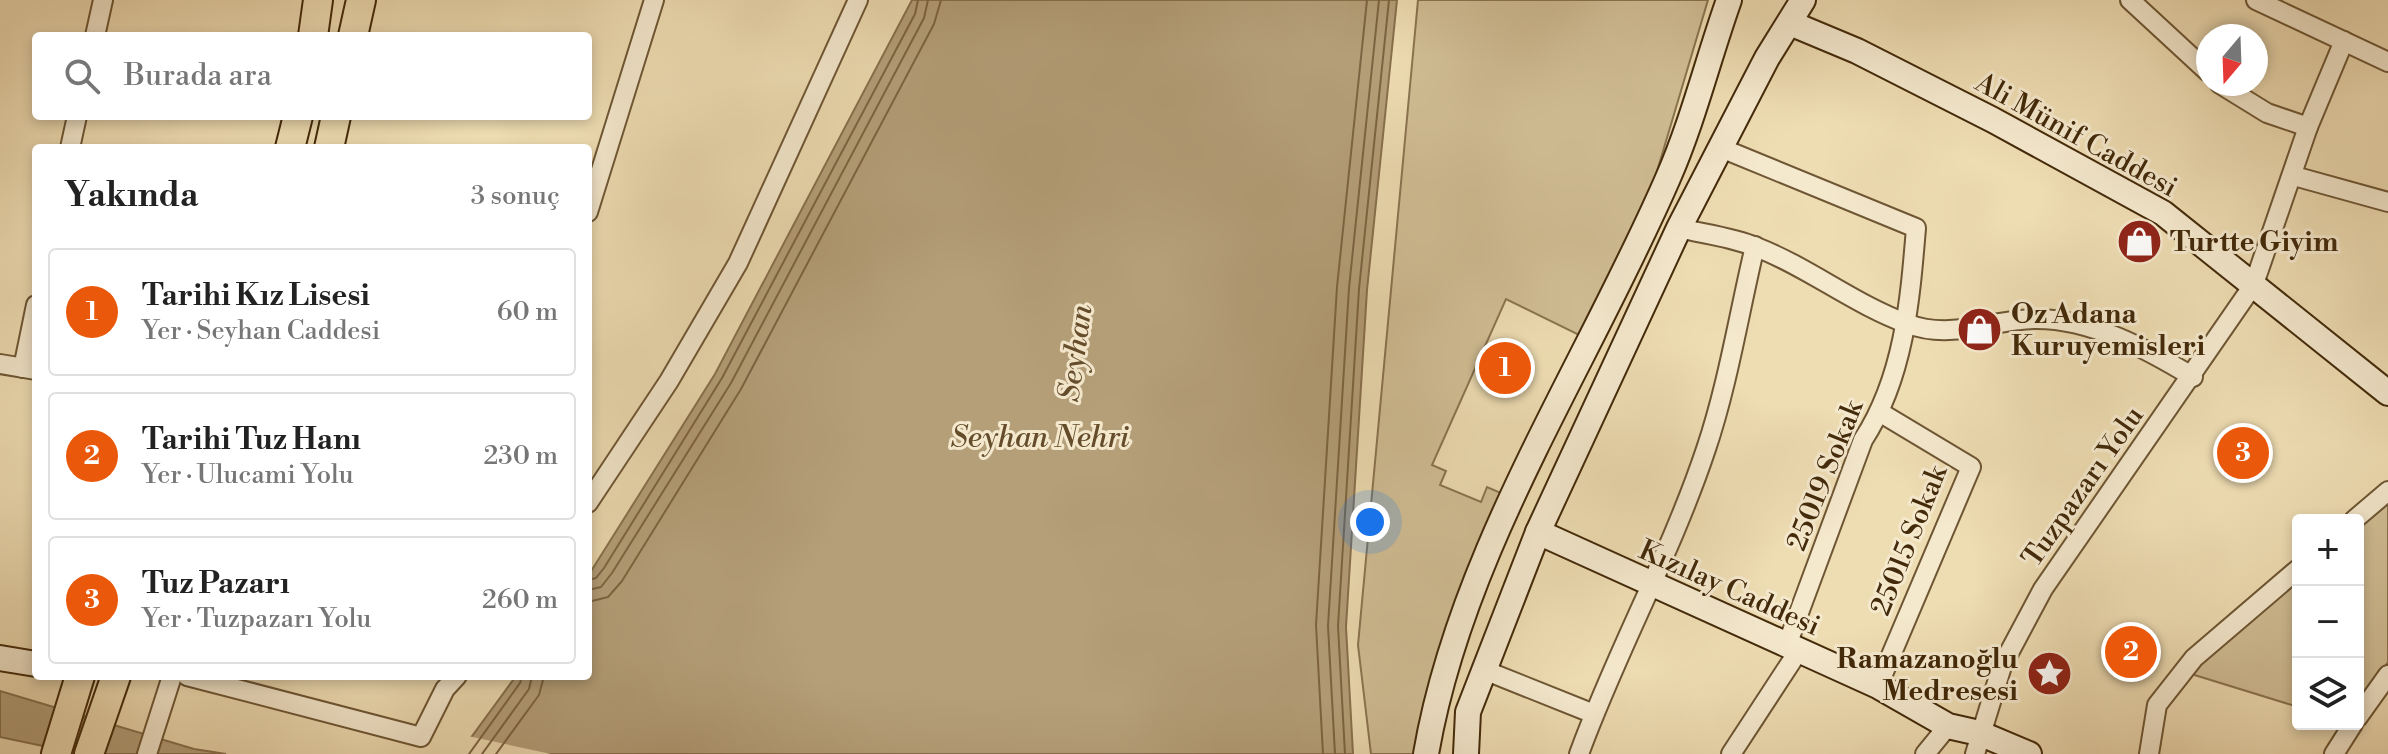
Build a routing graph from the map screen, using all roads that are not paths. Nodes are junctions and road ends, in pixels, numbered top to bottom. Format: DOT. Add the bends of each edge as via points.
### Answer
graph roads {
  1 [pos="103,0"];
  2 [pos="318,0"];
  3 [pos="361,0"];
  4 [pos="654,0"];
  5 [pos="858,0"];
  6 [pos="1729,0"];
  7 [pos="1803,0"];
  8 [pos="2130,0"];
  9 [pos="2256,0"];
  10 [pos="1790,23"];
  11 [pos="96,32"];
  12 [pos="314,32"];
  13 [pos="354,32"];
  14 [pos="2344,41"];
  15 [pos="2386,55"];
  16 [pos="2196,61"];
  17 [pos="2239,96"];
  18 [pos="76,120"];
  19 [pos="297,120"];
  20 [pos="335,120"];
  21 [pos="2308,127"];
  22 [pos="71,144"];
  23 [pos="291,144"];
  24 [pos="330,144"];
  25 [pos="1721,148"];
  26 [pos="2294,176"];
  27 [pos="592,199"];
  28 [pos="2388,202"];
  29 [pos="1679,228"];
  30 [pos="1755,246"];
  31 [pos="2254,284"];
  32 [pos="1907,324"];
  33 [pos="32,348"];
  34 [pos="0,364"];
  35 [pos="30,369"];
  36 [pos="2193,377"];
  37 [pos="2388,393"];
  38 [pos="1881,413"];
  39 [pos="2388,491"];
  40 [pos="592,497"];
  41 [pos="2361,514"];
  42 [pos="1538,532"];
  43 [pos="2292,574"];
  44 [pos="1654,586"];
  45 [pos="1793,648"];
  46 [pos="0,658"];
  47 [pos="32,663"];
  48 [pos="1484,670"];
  49 [pos="2388,675"];
  50 [pos="171,680"];
  51 [pos="202,680"];
  52 [pos="453,680"];
  53 [pos="113,682"];
  54 [pos="78,683"];
  55 [pos="1878,686"];
  56 [pos="2364,709"];
  57 [pos="1594,714"];
  58 [pos="1948,726"];
  59 [pos="2349,730"];
  60 [pos="1977,744"];
  61 [pos="56,754"];
  62 [pos="89,754"];
  63 [pos="147,754"];
  64 [pos="1426,754"];
  65 [pos="1466,754"];
  66 [pos="1579,754"];
  67 [pos="1731,754"];
  68 [pos="1925,754"];
  69 [pos="2029,754"];
  70 [pos="2149,754"];
  71 [pos="2334,754"];
  1 -- 11 [label="street"];
  2 -- 12 [label="main road"];
  3 -- 13 [label="main road"];
  4 -- 27 [label="street"];
  5 -- 40 [label="street" via="738,263"];
  6 -- 64 [label="main road" via="1669,177 1473,587 1436,693"];
  7 -- 10 [label="main road"];
  8 -- 16 [label="street"];
  9 -- 14 [label="street"];
  10 -- 25 [label="main road"];
  10 -- 31 [label="main road, Ali Münif Caddesi" via="1993,120 2163,213"];
  14 -- 15 [label="street"];
  14 -- 21 [label="street, Tuzpazarı Yolu"];
  17 -- 21 [label="street" via="2267,113"];
  18 -- 22 [label="street"];
  19 -- 23 [label="main road"];
  20 -- 24 [label="main road"];
  21 -- 26 [label="street, Tuzpazarı Yolu"];
  25 -- 29 [label="main road"];
  25 -- 32 [label="street, 25019 Sokak" via="1916,228"];
  26 -- 28 [label="street"];
  26 -- 31 [label="street, Tuzpazarı Yolu"];
  29 -- 30 [label="street"];
  29 -- 42 [label="main road"];
  30 -- 32 [label="street"];
  30 -- 44 [label="street" via="1707,447"];
  31 -- 36 [label="street, Tuzpazarı Yolu"];
  31 -- 37 [label="main road, Ali Münif Caddesi"];
  32 -- 36 [label="street" via="1939,332 2035,319 2076,325 2114,336"];
  32 -- 38 [label="street, 25019 Sokak"];
  33 -- 35 [label="street"];
  34 -- 35 [label="street"];
  36 -- 60 [label="street, Tuzpazarı Yolu" via="2043,589 2002,666"];
  38 -- 45 [label="street, 25019 Sokak" via="1863,440"];
  38 -- 55 [label="street, 25015 Sokak" via="1971,467"];
  39 -- 41 [label="street"];
  42 -- 44 [label="main road, Kızılay Caddesi"];
  42 -- 48 [label="main road"];
  43 -- 70 [label="street" via="2194,658 2157,705"];
  44 -- 45 [label="main road, Kızılay Caddesi"];
  44 -- 57 [label="street"];
  45 -- 55 [label="main road, Kızılay Caddesi"];
  45 -- 67 [label="street, 25019 Sokak"];
  46 -- 47 [label="main road"];
  48 -- 57 [label="street"];
  48 -- 65 [label="main road" via="1468,712"];
  49 -- 56 [label="street"];
  50 -- 63 [label="street"];
  51 -- 52 [label="street" via="421,737"];
  53 -- 62 [label="main road"];
  54 -- 61 [label="main road"];
  55 -- 58 [label="main road, Kızılay Caddesi"];
  57 -- 66 [label="street"];
  58 -- 60 [label="main road, Kızılay Caddesi"];
  58 -- 68 [label="street"];
  59 -- 71 [label="street"];
  60 -- 69 [label="main road, Kızılay Caddesi"];
}
